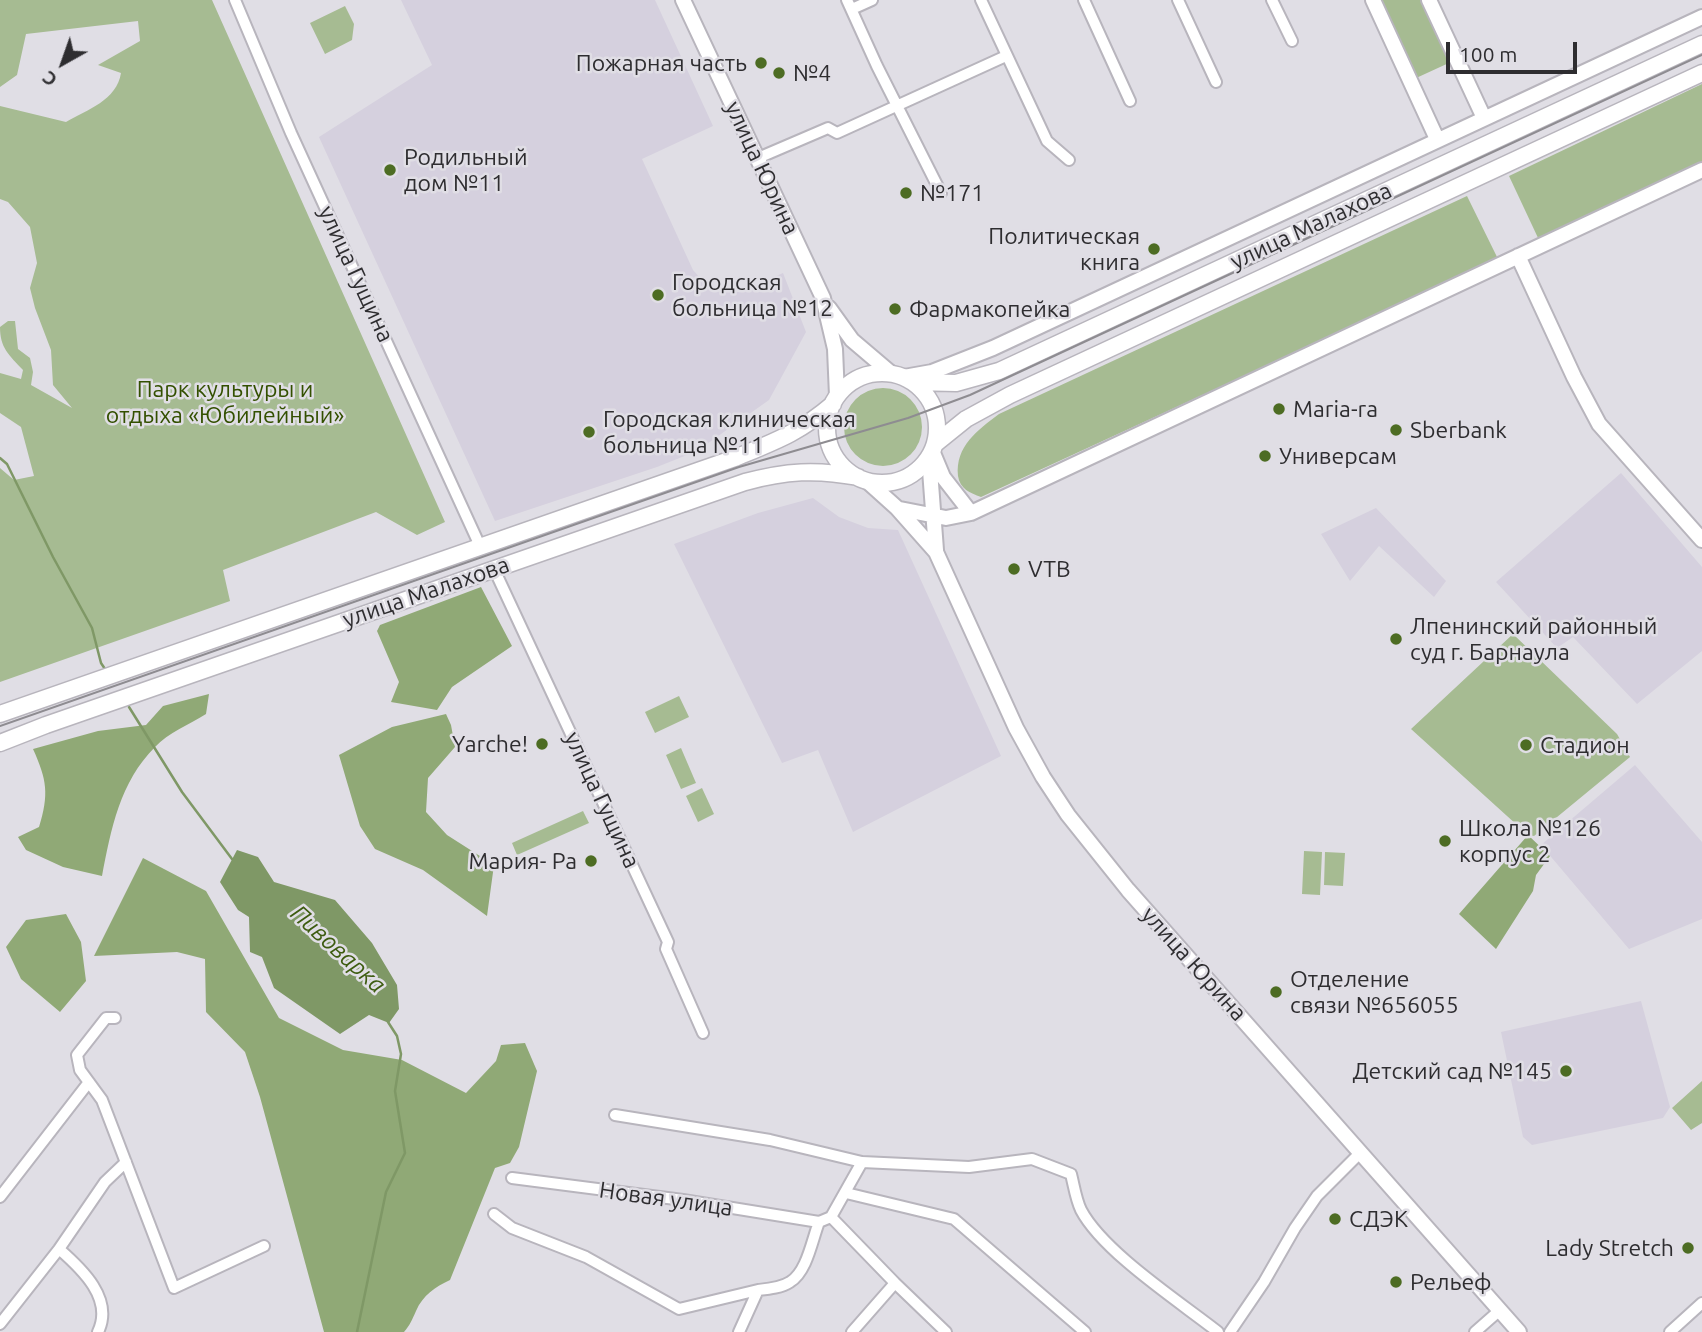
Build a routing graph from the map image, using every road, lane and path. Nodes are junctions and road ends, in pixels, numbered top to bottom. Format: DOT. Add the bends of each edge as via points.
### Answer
graph roads {
  1 [pos="235,0"];
  2 [pos="683,0"];
  3 [pos="872,0"];
  4 [pos="981,0"];
  5 [pos="1178,0"];
  6 [pos="1272,0"];
  7 [pos="1373,0"];
  8 [pos="1429,0"];
  9 [pos="1086,1"];
  10 [pos="849,4"];
  11 [pos="1702,17"];
  12 [pos="1292,41"];
  13 [pos="1702,44"];
  14 [pos="1006,56"];
  15 [pos="1702,73"];
  16 [pos="1216,82"];
  17 [pos="1130,101"];
  18 [pos="897,106"];
  19 [pos="1484,118"];
  20 [pos="1437,139"];
  21 [pos="758,158"];
  22 [pos="1069,160"];
  23 [pos="1702,170"];
  24 [pos="941,193"];
  25 [pos="1518,256"];
  26 [pos="823,298"];
  27 [pos="903,378"];
  28 [pos="835,400"];
  29 [pos="932,450"];
  30 [pos="862,479"];
  31 [pos="897,508"];
  32 [pos="971,513"];
  33 [pos="932,516"];
  34 [pos="1702,540"];
  35 [pos="480,546"];
  36 [pos="936,552"];
  37 [pos="494,569"];
  38 [pos="0,714"];
  39 [pos="0,743"];
  40 [pos="114,1018"];
  41 [pos="703,1033"];
  42 [pos="89,1082"];
  43 [pos="615,1115"];
  44 [pos="1361,1153"];
  45 [pos="126,1162"];
  46 [pos="862,1162"];
  47 [pos="512,1178"];
  48 [pos="846,1193"];
  49 [pos="0,1197"];
  50 [pos="494,1214"];
  51 [pos="831,1217"];
  52 [pos="819,1223"];
  53 [pos="264,1247"];
  54 [pos="59,1248"];
  55 [pos="895,1283"];
  56 [pos="758,1290"];
  57 [pos="1702,1303"];
  58 [pos="1500,1310"];
  59 [pos="0,1324"];
  60 [pos="98,1332"];
  61 [pos="738,1332"];
  62 [pos="852,1332"];
  63 [pos="946,1332"];
  64 [pos="1085,1332"];
  65 [pos="1218,1332"];
  66 [pos="1230,1332"];
  67 [pos="1475,1332"];
  68 [pos="1519,1332"];
  69 [pos="1670,1332"];
  1 -- 35 [label="street, улица Гущина"];
  2 -- 21 [label="street, улица Юрина"];
  3 -- 10 [label="street"];
  4 -- 14 [label="street"];
  5 -- 16 [label="street"];
  6 -- 12 [label="street"];
  7 -- 20 [label="street"];
  8 -- 19 [label="street"];
  9 -- 17 [label="street"];
  10 -- 18 [label="street"];
  11 -- 19 [label="street"];
  13 -- 27 [label="main road, улица Малахова" via="999,371 956,383"];
  14 -- 18 [label="street"];
  14 -- 22 [label="street" via="1047,141"];
  15 -- 29 [label="main road, улица Малахова" via="1010,395 966,419"];
  18 -- 21 [label="street" via="837,133 828,128"];
  18 -- 24 [label="street"];
  19 -- 20 [label="street"];
  20 -- 27 [label="street" via="993,348"];
  21 -- 26 [label="street, улица Юрина"];
  23 -- 25 [label="street"];
  25 -- 32 [label="street"];
  25 -- 34 [label="street" via="1600,424"];
  26 -- 27 [label="street, улица Юрина" via="852,340"];
  26 -- 28 [label="street, улица Юрина" via="835,349"];
  27 -- 28 [label="main road" via="862,377"];
  27 -- 29 [label="main road" via="929,399 934,409 937,424"];
  28 -- 30 [label="main road" via="827,422 830,446 841,464"];
  28 -- 35 [label="main road, улица Малахова" via="808,425 785,438"];
  29 -- 30 [label="main road" via="902,479 878,483"];
  29 -- 32 [label="street" via="943,477"];
  29 -- 33 [label="street, улица Юрина"];
  30 -- 31 [label="street, улица Юрина"];
  30 -- 37 [label="main road, улица Малахова" via="809,470 770,475"];
  31 -- 33 [label="street"];
  31 -- 36 [label="street, улица Юрина"];
  32 -- 33 [label="street"];
  33 -- 36 [label="street, улица Юрина"];
  35 -- 38 [label="main road, улица Малахова"];
  36 -- 44 [label="street, улица Юрина" via="1016,728 1068,815 1128,890"];
  37 -- 39 [label="main road, улица Малахова"];
  37 -- 41 [label="street, улица Гущина" via="662,928 666,949"];
  40 -- 42 [label="street" via="106,1018 77,1055"];
  42 -- 45 [label="street" via="102,1100"];
  42 -- 49 [label="street"];
  43 -- 46 [label="street" via="770,1140"];
  44 -- 58 [label="street, улица Юрина"];
  44 -- 66 [label="street" via="1317,1196"];
  45 -- 53 [label="street" via="174,1288"];
  45 -- 54 [label="street" via="105,1182"];
  46 -- 48 [label="street"];
  46 -- 65 [label="street" via="969,1167 1032,1159 1071,1174 1081,1209 1096,1232"];
  47 -- 52 [label="street, Новая улица"];
  48 -- 51 [label="street"];
  48 -- 64 [label="street" via="954,1219"];
  50 -- 56 [label="street" via="512,1228 586,1256 679,1309"];
  51 -- 52 [label="street"];
  51 -- 55 [label="street"];
  52 -- 56 [label="street" via="801,1270 792,1281"];
  54 -- 59 [label="street"];
  54 -- 60 [label="street" via="93,1285 103,1307 104,1320"];
  55 -- 62 [label="street"];
  55 -- 63 [label="street"];
  56 -- 61 [label="street"];
  57 -- 69 [label="street"];
  58 -- 67 [label="street"];
  58 -- 68 [label="street, улица Юрина"];
}
